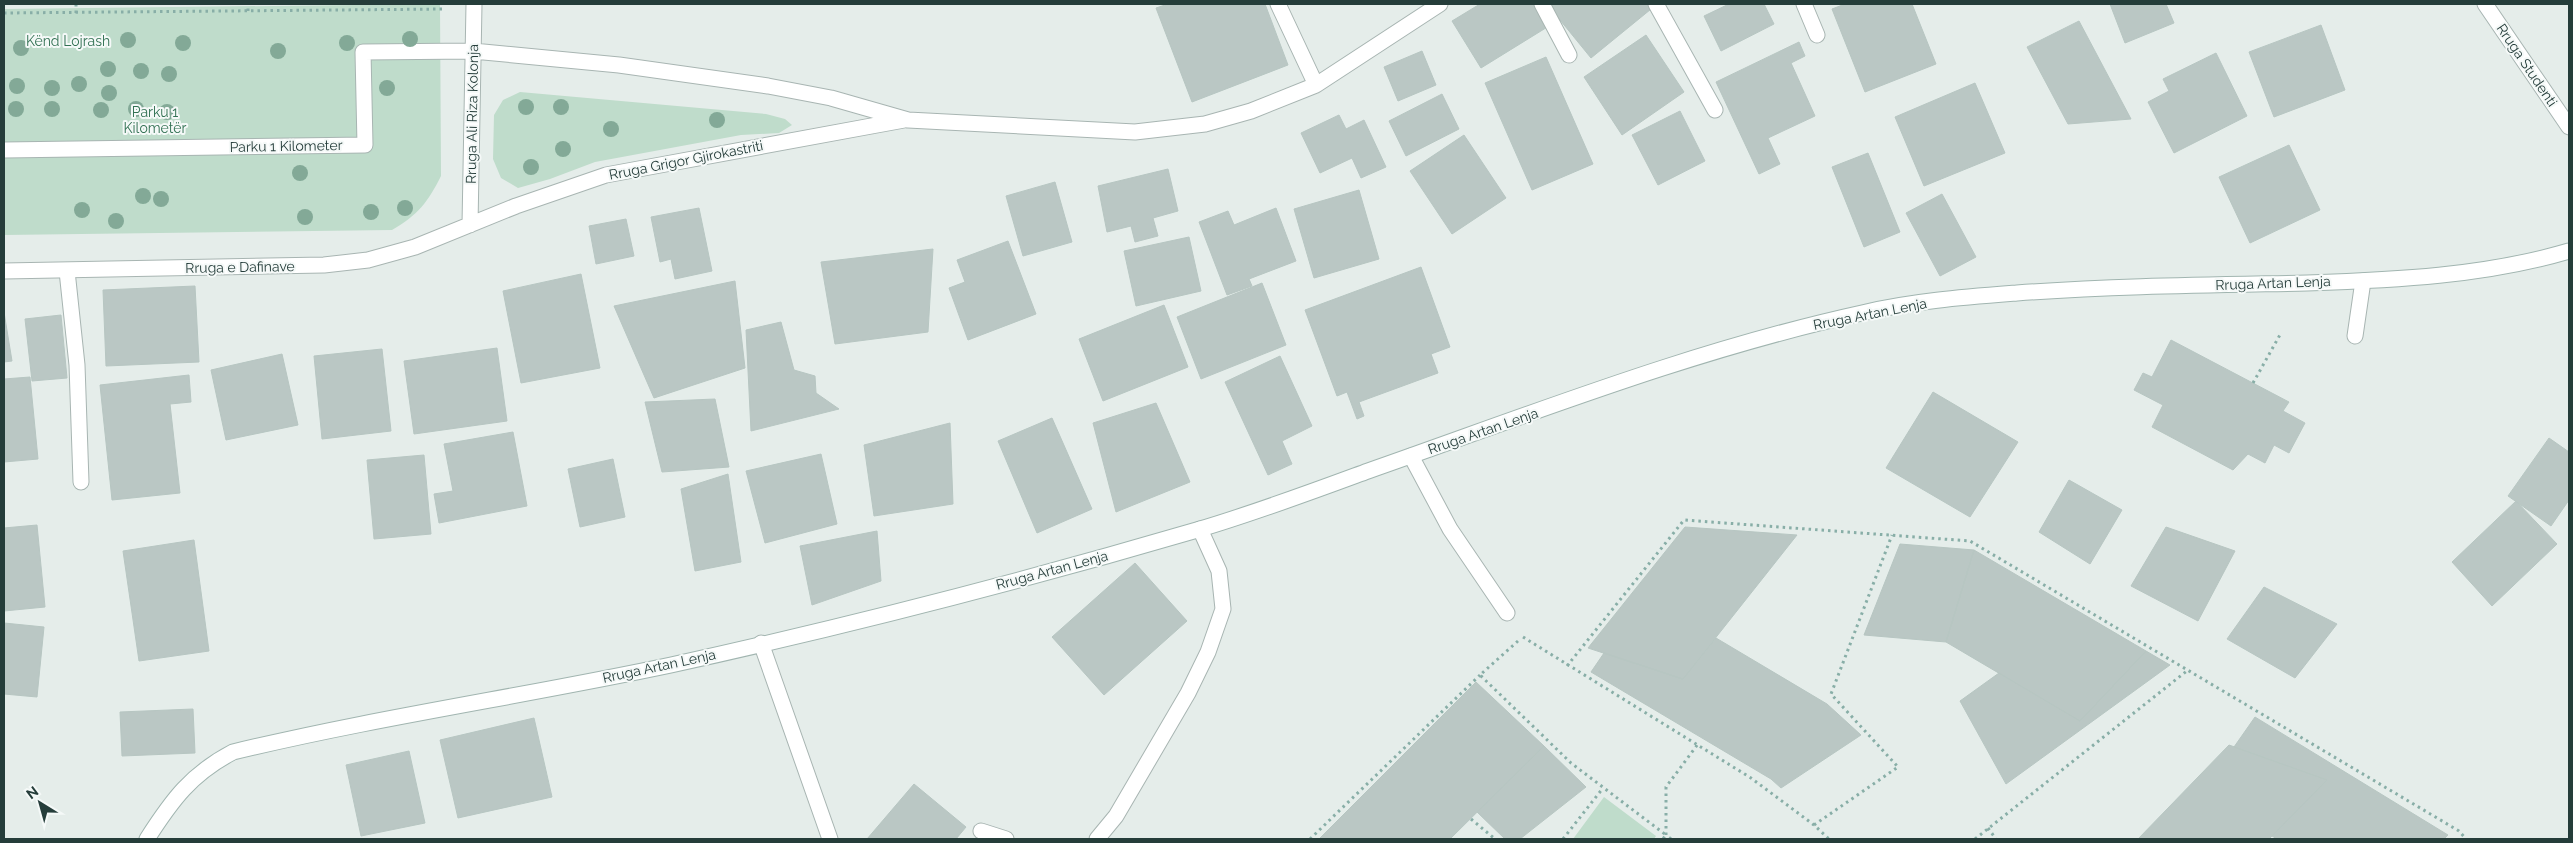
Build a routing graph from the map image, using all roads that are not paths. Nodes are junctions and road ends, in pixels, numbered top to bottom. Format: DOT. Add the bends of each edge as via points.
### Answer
graph roads {
  1 [pos="1278,4"];
  2 [pos="1440,4"];
  3 [pos="1542,4"];
  4 [pos="1656,4"];
  5 [pos="1804,4"];
  6 [pos="2485,4"];
  7 [pos="474,6"];
  8 [pos="1817,35"];
  9 [pos="473,51"];
  10 [pos="1569,55"];
  11 [pos="1316,85"];
  12 [pos="1715,110"];
  13 [pos="908,120"];
  14 [pos="2569,127"];
  15 [pos="4,150"];
  16 [pos="470,225"];
  17 [pos="2569,251"];
  18 [pos="4,271"];
  19 [pos="67,271"];
  20 [pos="2363,281"];
  21 [pos="2355,336"];
  22 [pos="1411,456"];
  23 [pos="81,482"];
  24 [pos="1200,529"];
  25 [pos="1507,613"];
  26 [pos="761,643"];
  27 [pos="981,831"];
  28 [pos="147,839"];
  29 [pos="830,839"];
  30 [pos="1006,839"];
  31 [pos="1097,839"];
  1 -- 11 [label="street"];
  2 -- 11 [label="street, Rruga Grigor Gjirokastriti"];
  3 -- 10 [label="street"];
  4 -- 12 [label="street"];
  5 -- 8 [label="street"];
  6 -- 14 [label="street, Rruga Studenti"];
  7 -- 9 [label="street, Rruga Ali Riza Kolonja"];
  9 -- 13 [label="street, Rruga Grigor Gjirokastriti" via="619,64 768,86 831,98"];
  9 -- 15 [label="street, Parku 1 Kilometer" via="363,52 365,145"];
  9 -- 16 [label="street, Rruga Ali Riza Kolonja"];
  11 -- 13 [label="street, Rruga Grigor Gjirokastriti" via="1251,111 1205,124 1135,132"];
  13 -- 16 [label="street, Rruga Grigor Gjirokastriti" via="606,175"];
  16 -- 19 [label="street, Rruga e Dafinave" via="415,247 368,260 324,265"];
  17 -- 20 [label="street, Rruga Artan Lenja" via="2527,264 2482,272"];
  18 -- 19 [label="street, Rruga e Dafinave"];
  19 -- 23 [label="street" via="77,365"];
  20 -- 21 [label="street"];
  20 -- 22 [label="street, Rruga Artan Lenja" via="2058,290 1968,297 1869,311 1684,360"];
  22 -- 24 [label="street, Rruga Artan Lenja"];
  22 -- 25 [label="street" via="1450,529"];
  24 -- 26 [label="street, Rruga Artan Lenja" via="894,612"];
  24 -- 31 [label="street" via="1219,571 1223,609 1208,652 1188,693 1116,816"];
  26 -- 28 [label="street, Rruga Artan Lenja" via="671,665 233,752 209,764 188,783"];
  26 -- 29 [label="street"];
  27 -- 30 [label="street"];
}
